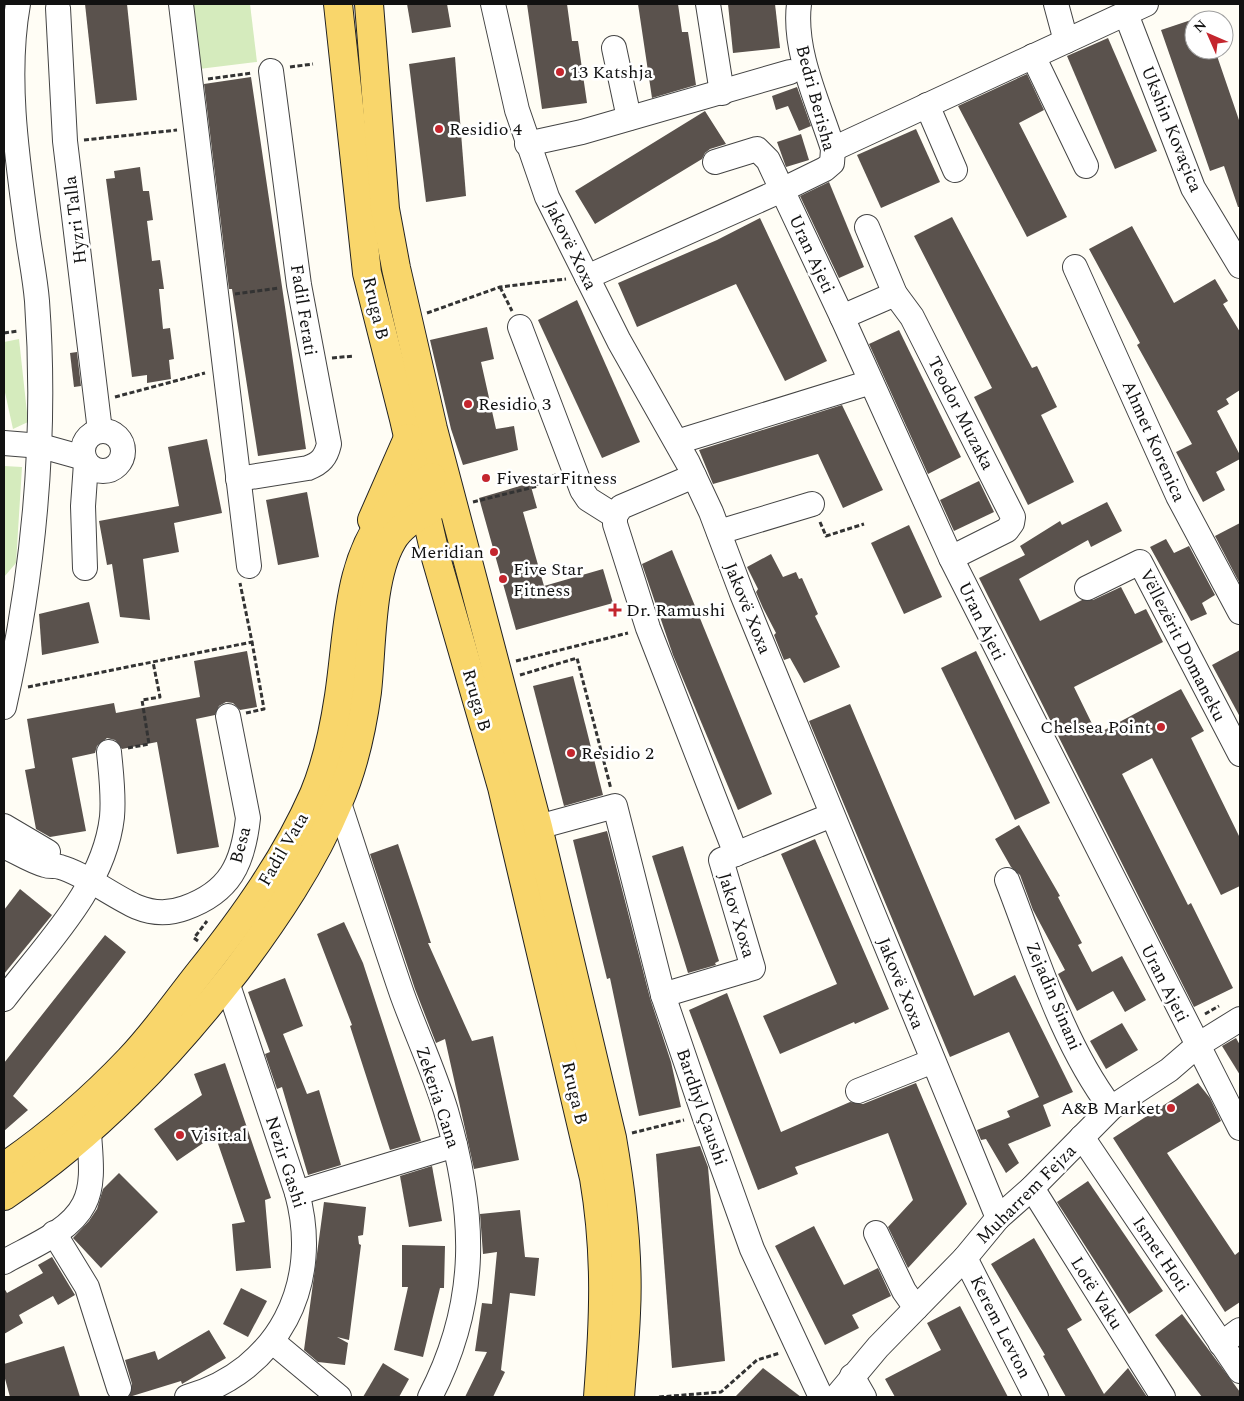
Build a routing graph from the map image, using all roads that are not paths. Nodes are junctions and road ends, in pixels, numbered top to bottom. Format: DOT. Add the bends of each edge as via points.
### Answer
graph roads {
  1 [pos="18,4"];
  2 [pos="181,4"];
  3 [pos="338,4"];
  4 [pos="369,4"];
  5 [pos="493,4"];
  6 [pos="708,4"];
  7 [pos="799,4"];
  8 [pos="1056,4"];
  9 [pos="58,8"];
  10 [pos="1136,9"];
  11 [pos="1066,41"];
  12 [pos="614,48"];
  13 [pos="1033,56"];
  14 [pos="271,71"];
  15 [pos="790,72"];
  16 [pos="722,93"];
  17 [pos="926,105"];
  18 [pos="629,118"];
  19 [pos="527,144"];
  20 [pos="10,147"];
  21 [pos="833,156"];
  22 [pos="716,162"];
  23 [pos="1086,166"];
  24 [pos="955,170"];
  25 [pos="782,190"];
  26 [pos="867,227"];
  27 [pos="1240,266"];
  28 [pos="1076,267"];
  29 [pos="587,277"];
  30 [pos="895,294"];
  31 [pos="842,317"];
  32 [pos="520,327"];
  33 [pos="871,382"];
  34 [pos="408,438"];
  35 [pos="41,439"];
  36 [pos="4,442"];
  37 [pos="677,442"];
  38 [pos="89,447"];
  39 [pos="444,470"];
  40 [pos="694,476"];
  41 [pos="238,479"];
  42 [pos="418,486"];
  43 [pos="452,502"];
  44 [pos="812,504"];
  45 [pos="425,512"];
  46 [pos="615,516"];
  47 [pos="719,532"];
  48 [pos="436,558"];
  49 [pos="951,558"];
  50 [pos="249,566"];
  51 [pos="85,568"];
  52 [pos="368,574"];
  53 [pos="1087,588"];
  54 [pos="1240,612"];
  55 [pos="7,684"];
  56 [pos="228,716"];
  57 [pos="110,752"];
  58 [pos="1240,754"];
  59 [pos="338,803"];
  60 [pos="832,815"];
  61 [pos="4,826"];
  62 [pos="538,827"];
  63 [pos="4,846"];
  64 [pos="736,854"];
  65 [pos="60,866"];
  66 [pos="1007,880"];
  67 [pos="90,882"];
  68 [pos="227,982"];
  69 [pos="663,995"];
  70 [pos="4,999"];
  71 [pos="1240,1019"];
  72 [pos="1198,1044"];
  73 [pos="933,1061"];
  74 [pos="858,1091"];
  75 [pos="1111,1108"];
  76 [pos="1240,1128"];
  77 [pos="89,1132"];
  78 [pos="1082,1137"];
  79 [pos="455,1145"];
  80 [pos="4,1167"];
  81 [pos="1032,1188"];
  82 [pos="298,1193"];
  83 [pos="4,1196"];
  84 [pos="998,1218"];
  85 [pos="54,1233"];
  86 [pos="876,1233"];
  87 [pos="965,1258"];
  88 [pos="4,1262"];
  89 [pos="916,1308"];
  90 [pos="1240,1330"];
  91 [pos="273,1342"];
  92 [pos="1221,1344"];
  93 [pos="1240,1371"];
  94 [pos="852,1376"];
  95 [pos="119,1388"];
  96 [pos="187,1397"];
  97 [pos="338,1397"];
  98 [pos="430,1397"];
  99 [pos="598,1397"];
  100 [pos="620,1397"];
  101 [pos="821,1397"];
  102 [pos="836,1397"];
  103 [pos="864,1397"];
  104 [pos="1036,1397"];
  105 [pos="1163,1397"];
  1 -- 20 [label="street"];
  2 -- 41 [label="street"];
  3 -- 34 [label="main road, Rruga B" via="367,273"];
  4 -- 39 [label="main road, Rruga B" via="385,209"];
  5 -- 19 [label="street, Jakovë Xoxa"];
  6 -- 16 [label="street"];
  7 -- 21 [label="street, Bedri Berisha" via="803,54"];
  8 -- 11 [label="street"];
  9 -- 38 [label="street, Hyzri Talla" via="66,142 97,401"];
  10 -- 11 [label="street"];
  10 -- 27 [label="street, Ukshin Kovaçica" via="1193,188"];
  11 -- 13 [label="street"];
  12 -- 18 [label="street"];
  13 -- 17 [label="street"];
  13 -- 23 [label="street"];
  14 -- 41 [label="street, Fadil Ferati" via="299,285 329,444 327,454 319,464"];
  15 -- 16 [label="street"];
  16 -- 18 [label="street"];
  17 -- 21 [label="street"];
  17 -- 24 [label="street"];
  18 -- 19 [label="street"];
  19 -- 29 [label="street, Jakovë Xoxa" via="547,197"];
  20 -- 35 [label="street" via="37,300"];
  21 -- 25 [label="street" via="825,169"];
  22 -- 25 [label="street, Uran Ajeti" via="756,149 768,160"];
  25 -- 29 [label="street"];
  25 -- 31 [label="street, Uran Ajeti"];
  26 -- 30 [label="street"];
  28 -- 54 [label="street, Ahmet Korenica" via="1178,496"];
  29 -- 37 [label="street, Jakovë Xoxa" via="619,341"];
  30 -- 31 [label="street"];
  30 -- 49 [label="street, Teodor Muzaka" via="912,317 1013,517 1007,530"];
  31 -- 33 [label="street, Uran Ajeti"];
  32 -- 46 [label="street" via="582,490 588,499"];
  33 -- 37 [label="street"];
  33 -- 49 [label="street, Uran Ajeti"];
  34 -- 42 [label="main road, Rruga B"];
  34 -- 52 [label="main road" via="362,541"];
  35 -- 36 [label="street"];
  35 -- 38 [label="street"];
  35 -- 55 [label="street" via="32,553"];
  37 -- 40 [label="street, Jakovë Xoxa"];
  38 -- 51 [label="street, Hyzri Talla" via="83,506"];
  39 -- 42 [label="main road, Fadil Vata"];
  39 -- 43 [label="main road, Rruga B"];
  40 -- 46 [label="street" via="621,507"];
  40 -- 47 [label="street, Jakovë Xoxa"];
  41 -- 50 [label="street"];
  42 -- 45 [label="main road, Rruga B"];
  42 -- 52 [label="main road, Fadil Vata" via="392,506 379,525"];
  43 -- 45 [label="main road, Fadil Vata"];
  43 -- 62 [label="main road, Rruga B"];
  44 -- 47 [label="street"];
  45 -- 48 [label="main road, Rruga B"];
  45 -- 52 [label="main road, Fadil Vata" via="402,527"];
  46 -- 64 [label="street" via="648,628"];
  47 -- 60 [label="street, Jakovë Xoxa"];
  48 -- 52 [label="main road" via="410,549 400,552"];
  48 -- 99 [label="main road, Rruga B" via="502,787 594,1178 604,1268"];
  49 -- 72 [label="street, Uran Ajeti"];
  52 -- 59 [label="main road, Fadil Vata" via="365,701 350,769"];
  52 -- 80 [label="main road, Fadil Vata" via="351,598 339,696 325,763 314,794 279,861 210,959 129,1060 50,1133"];
  53 -- 58 [label="street, Vëllezërit Domaneku" via="1140,562"];
  56 -- 67 [label="street, Besa" via="248,818 239,861 224,886 196,904 164,913 138,908"];
  57 -- 67 [label="street" via="112,818 104,849"];
  59 -- 68 [label="main road, Fadil Vata" via="287,897"];
  59 -- 79 [label="street, Zekeria Cana"];
  60 -- 64 [label="street, Jakov Xoxa"];
  60 -- 73 [label="street, Jakovë Xoxa"];
  61 -- 65 [label="street, Besa" via="50,852"];
  62 -- 69 [label="street, Bardhyl Çaushi" via="615,806"];
  62 -- 100 [label="main road, Rruga B" via="619,1178 626,1274"];
  63 -- 65 [label="street, Besa" via="46,865"];
  64 -- 69 [label="street, Jakov Xoxa" via="721,860 753,968"];
  65 -- 67 [label="street, Besa"];
  66 -- 75 [label="street, Zejadin Sinani" via="1070,1040"];
  67 -- 70 [label="street"];
  68 -- 77 [label="main road, Fadil Vata" via="147,1076"];
  68 -- 82 [label="street, Nezir Gashi"];
  69 -- 101 [label="street, Bardhyl Çaushi" via="752,1249"];
  71 -- 72 [label="street, Muharrem Fejza"];
  72 -- 75 [label="street, Muharrem Fejza" via="1169,1070"];
  72 -- 76 [label="street, Uran Ajeti"];
  73 -- 74 [label="street"];
  73 -- 84 [label="street, Jakovë Xoxa"];
  75 -- 78 [label="street, Muharrem Fejza"];
  77 -- 83 [label="main road, Fadil Vata"];
  77 -- 85 [label="street" via="90,1177 85,1203"];
  78 -- 81 [label="street, Muharrem Fejza"];
  78 -- 92 [label="street, Ismet Hoti"];
  79 -- 82 [label="street"];
  79 -- 98 [label="street, Zekeria Cana" via="466,1206 469,1267 456,1334 444,1371"];
  81 -- 84 [label="street, Muharrem Fejza"];
  81 -- 105 [label="street, Lotë Vaku"];
  82 -- 91 [label="street, Nezir Gashi" via="304,1216 304,1257 294,1301"];
  84 -- 87 [label="street, Muharrem Fejza"];
  85 -- 88 [label="street"];
  85 -- 95 [label="street" via="87,1287"];
  86 -- 89 [label="street" via="904,1291"];
  87 -- 89 [label="street, Muharrem Fejza"];
  87 -- 104 [label="street, Kerem Levton"];
  89 -- 94 [label="street, Muharrem Fejza"];
  90 -- 92 [label="street"];
  91 -- 96 [label="street, Nezir Gashi" via="236,1375"];
  91 -- 97 [label="street"];
  92 -- 93 [label="street, Ismet Hoti"];
  94 -- 102 [label="street, Muharrem Fejza"];
  94 -- 103 [label="street"];
}
